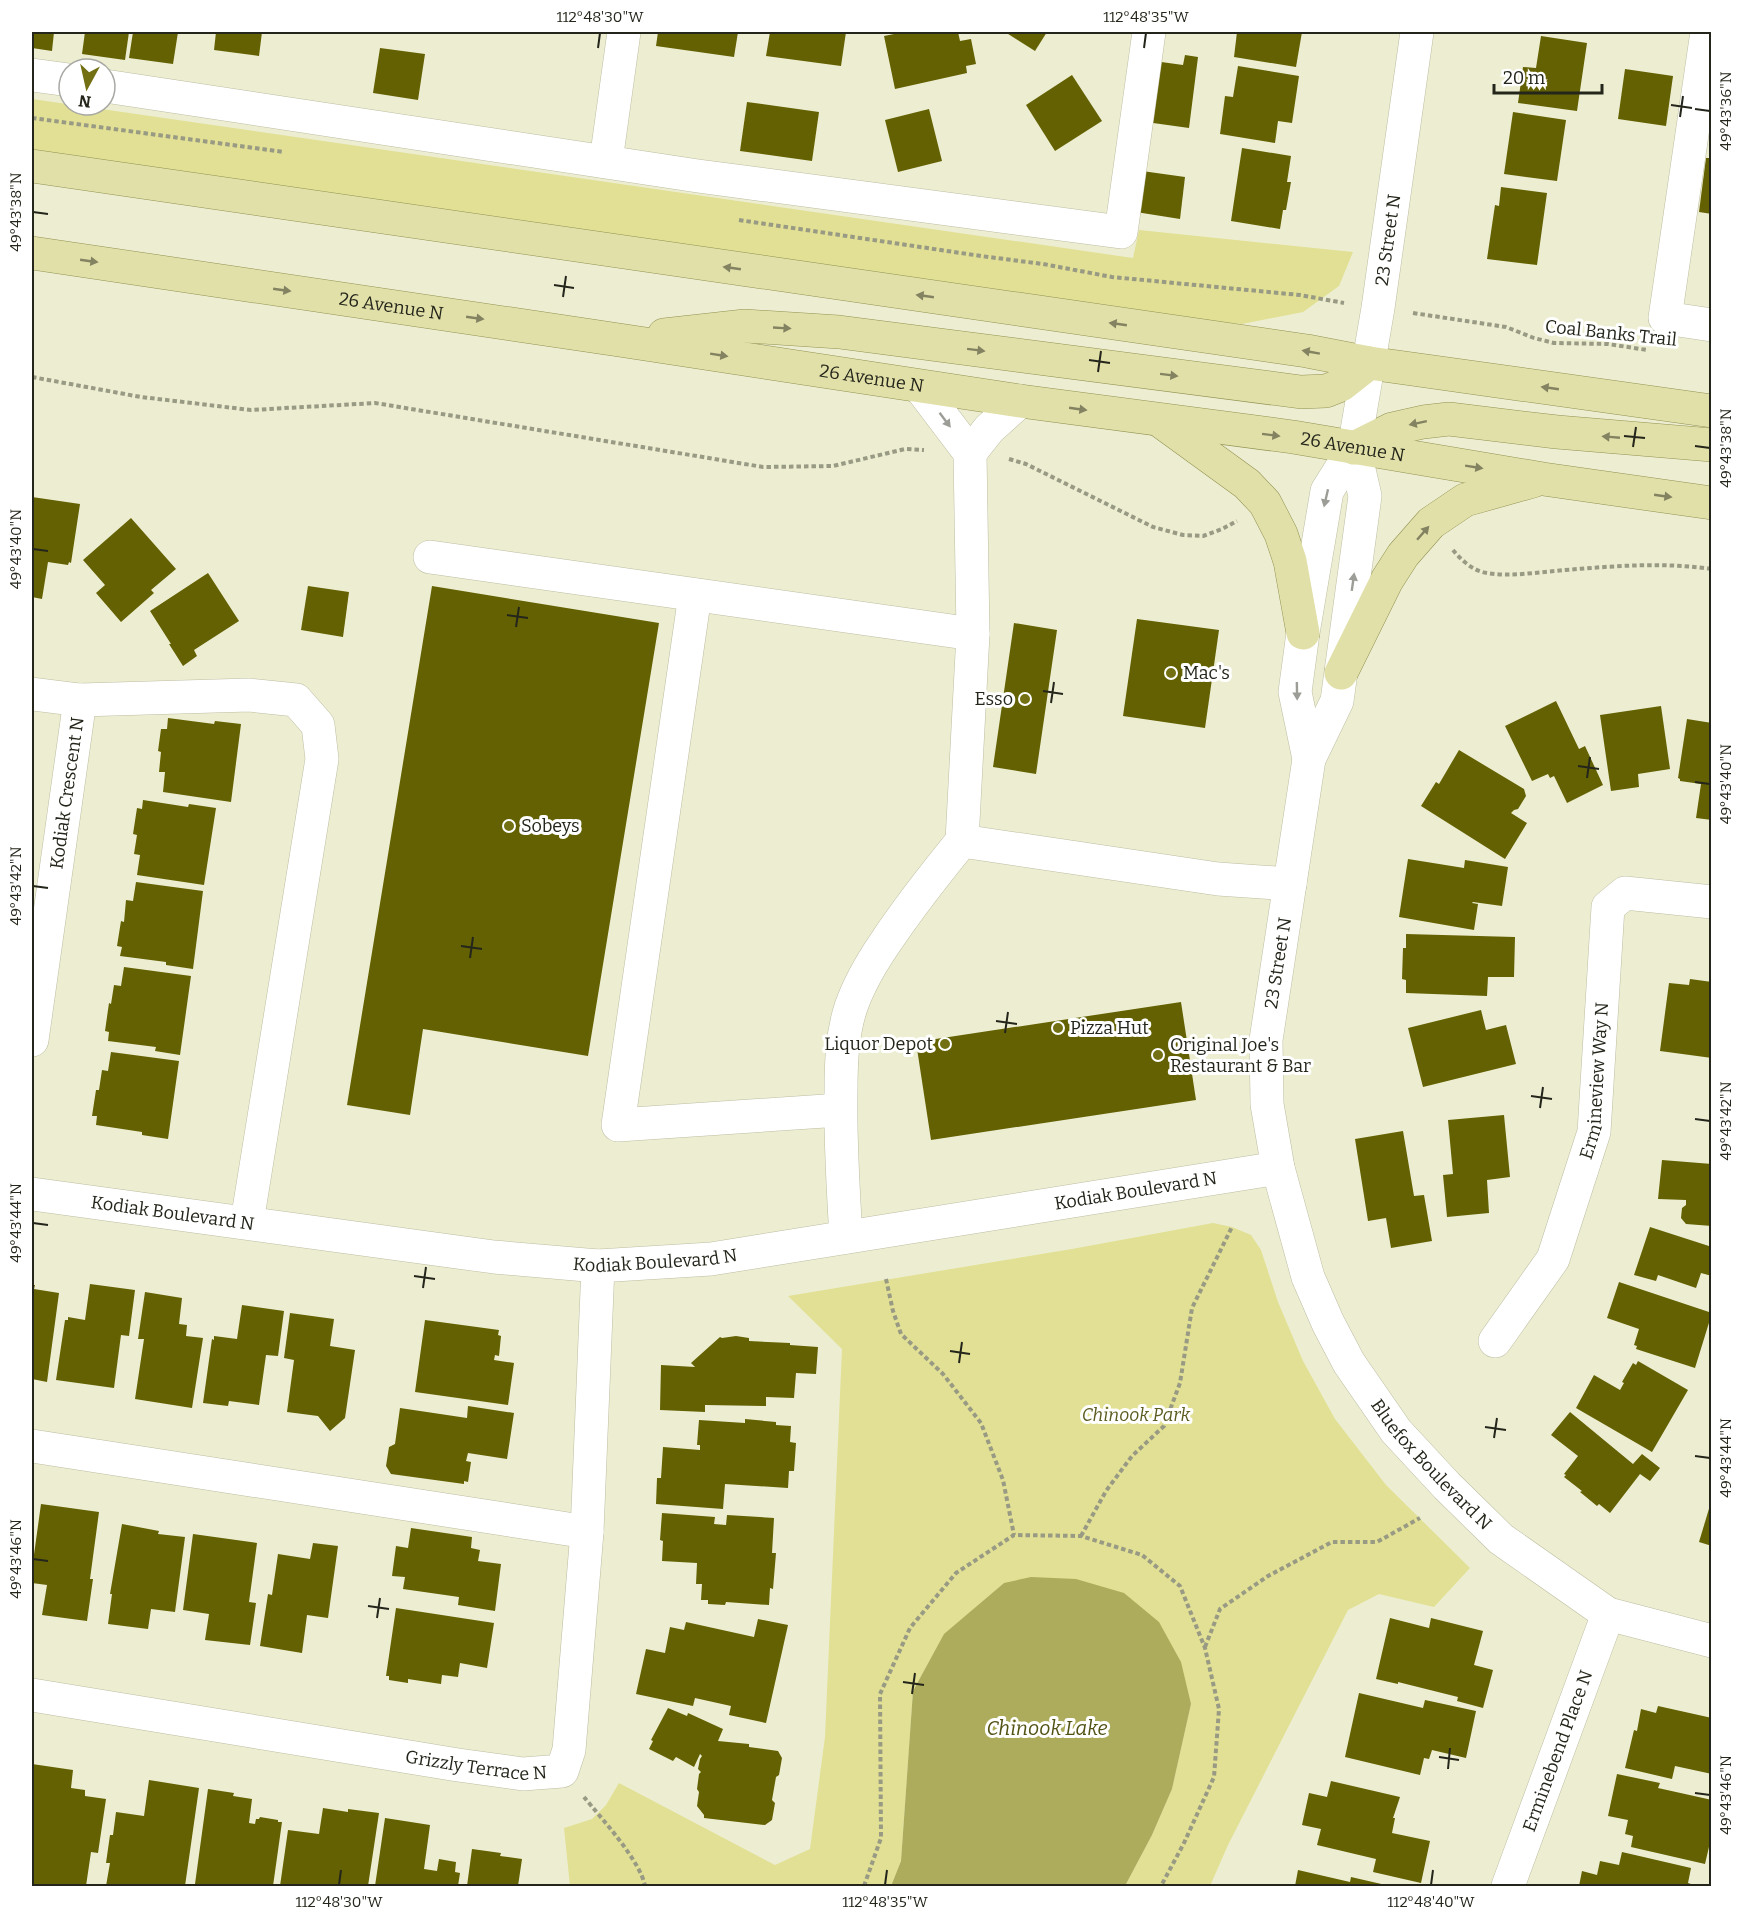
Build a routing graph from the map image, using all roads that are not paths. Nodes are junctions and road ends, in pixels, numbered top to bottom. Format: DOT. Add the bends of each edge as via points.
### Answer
graph roads {
  1 [pos="624,32"];
  2 [pos="1149,32"];
  3 [pos="1418,32"];
  4 [pos="1707,32"];
  5 [pos="32,75"];
  6 [pos="57,78"];
  7 [pos="117,88"];
  8 [pos="606,161"];
  9 [pos="32,166"];
  10 [pos="32,253"];
  11 [pos="1712,325"];
  12 [pos="619,340"];
  13 [pos="1369,363"];
  14 [pos="920,387"];
  15 [pos="1020,401"];
  16 [pos="1712,411"];
  17 [pos="1160,420"];
  18 [pos="1712,445"];
  19 [pos="1354,448"];
  20 [pos="970,453"];
  21 [pos="1543,479"];
  22 [pos="1712,503"];
  23 [pos="430,557"];
  24 [pos="695,595"];
  25 [pos="1303,633"];
  26 [pos="973,634"];
  27 [pos="1341,673"];
  28 [pos="32,694"];
  29 [pos="80,700"];
  30 [pos="1309,759"];
  31 [pos="962,841"];
  32 [pos="1290,884"];
  33 [pos="1712,902"];
  34 [pos="32,1040"];
  35 [pos="840,1110"];
  36 [pos="1278,1168"];
  37 [pos="32,1194"];
  38 [pos="247,1222"];
  39 [pos="846,1237"];
  40 [pos="598,1266"];
  41 [pos="1495,1341"];
  42 [pos="32,1446"];
  43 [pos="587,1532"];
  44 [pos="1608,1614"];
  45 [pos="1712,1641"];
  46 [pos="32,1695"];
  47 [pos="1508,1887"];
  1 -- 8 [label="street"];
  2 -- 8 [label="street" via="1121,232"];
  3 -- 13 [label="street, 23 Street N"];
  4 -- 11 [label="street" via="1665,318"];
  5 -- 6 [label="street"];
  7 -- 8 [label="street"];
  13 -- 9 [label="main road, one-way"];
  10 -- 12 [label="main road, 26 Avenue N, one-way"];
  12 -- 13 [label="main road, one-way" via="745,326 839,332 1301,392 1326,391 1341,385"];
  12 -- 14 [label="main road, 26 Avenue N, one-way"];
  16 -- 13 [label="main road, one-way"];
  13 -- 19 [label="street, 23 Street N"];
  14 -- 15 [label="main road, 26 Avenue N"];
  14 -- 20 [label="street, one-way"];
  15 -- 17 [label="main road, 26 Avenue N, one-way"];
  15 -- 20 [label="street"];
  17 -- 19 [label="main road, 26 Avenue N, one-way"];
  17 -- 25 [label="main road" via="1247,484 1265,502 1290,561"];
  18 -- 19 [label="main road, one-way" via="1449,419 1392,429"];
  19 -- 21 [label="main road, 26 Avenue N, one-way"];
  19 -- 25 [label="street, 23 Street N, one-way" via="1327,491"];
  27 -- 19 [label="street, 23 Street N, one-way" via="1365,496"];
  20 -- 26 [label="street"];
  21 -- 22 [label="main road, 26 Avenue N, one-way"];
  27 -- 21 [label="main road, one-way" via="1387,580 1431,524 1465,500"];
  23 -- 24 [label="street"];
  24 -- 26 [label="street"];
  24 -- 35 [label="street" via="618,1125"];
  25 -- 30 [label="street, 23 Street N, one-way" via="1295,692"];
  26 -- 31 [label="street"];
  27 -- 30 [label="street, 23 Street N" via="1337,701"];
  28 -- 29 [label="street, Kodiak Crescent N"];
  29 -- 34 [label="street, Kodiak Crescent N"];
  29 -- 38 [label="street" via="249,695 296,700 318,725 322,759"];
  30 -- 32 [label="street, 23 Street N"];
  31 -- 32 [label="street" via="1218,879"];
  31 -- 35 [label="street" via="922,890 870,966 851,1006 844,1034"];
  32 -- 36 [label="street, 23 Street N" via="1266,1040 1267,1104"];
  33 -- 41 [label="street, Ermineview Way N" via="1625,893 1608,907 1594,1132 1553,1259"];
  35 -- 39 [label="street"];
  36 -- 39 [label="street, Kodiak Boulevard N"];
  36 -- 44 [label="street, Bluefox Boulevard N" via="1308,1277 1328,1323 1349,1363 1396,1431 1501,1539"];
  37 -- 38 [label="street, Kodiak Boulevard N"];
  38 -- 40 [label="street, Kodiak Boulevard N" via="494,1257"];
  39 -- 40 [label="street, Kodiak Boulevard N" via="711,1259"];
  40 -- 43 [label="street, Grizzly Terrace N"];
  42 -- 43 [label="street"];
  43 -- 46 [label="street, Grizzly Terrace N" via="569,1750 562,1771 523,1773 458,1765"];
  44 -- 45 [label="street, Bluefox Boulevard N"];
  44 -- 47 [label="street, Erminebend Place N"];
}
